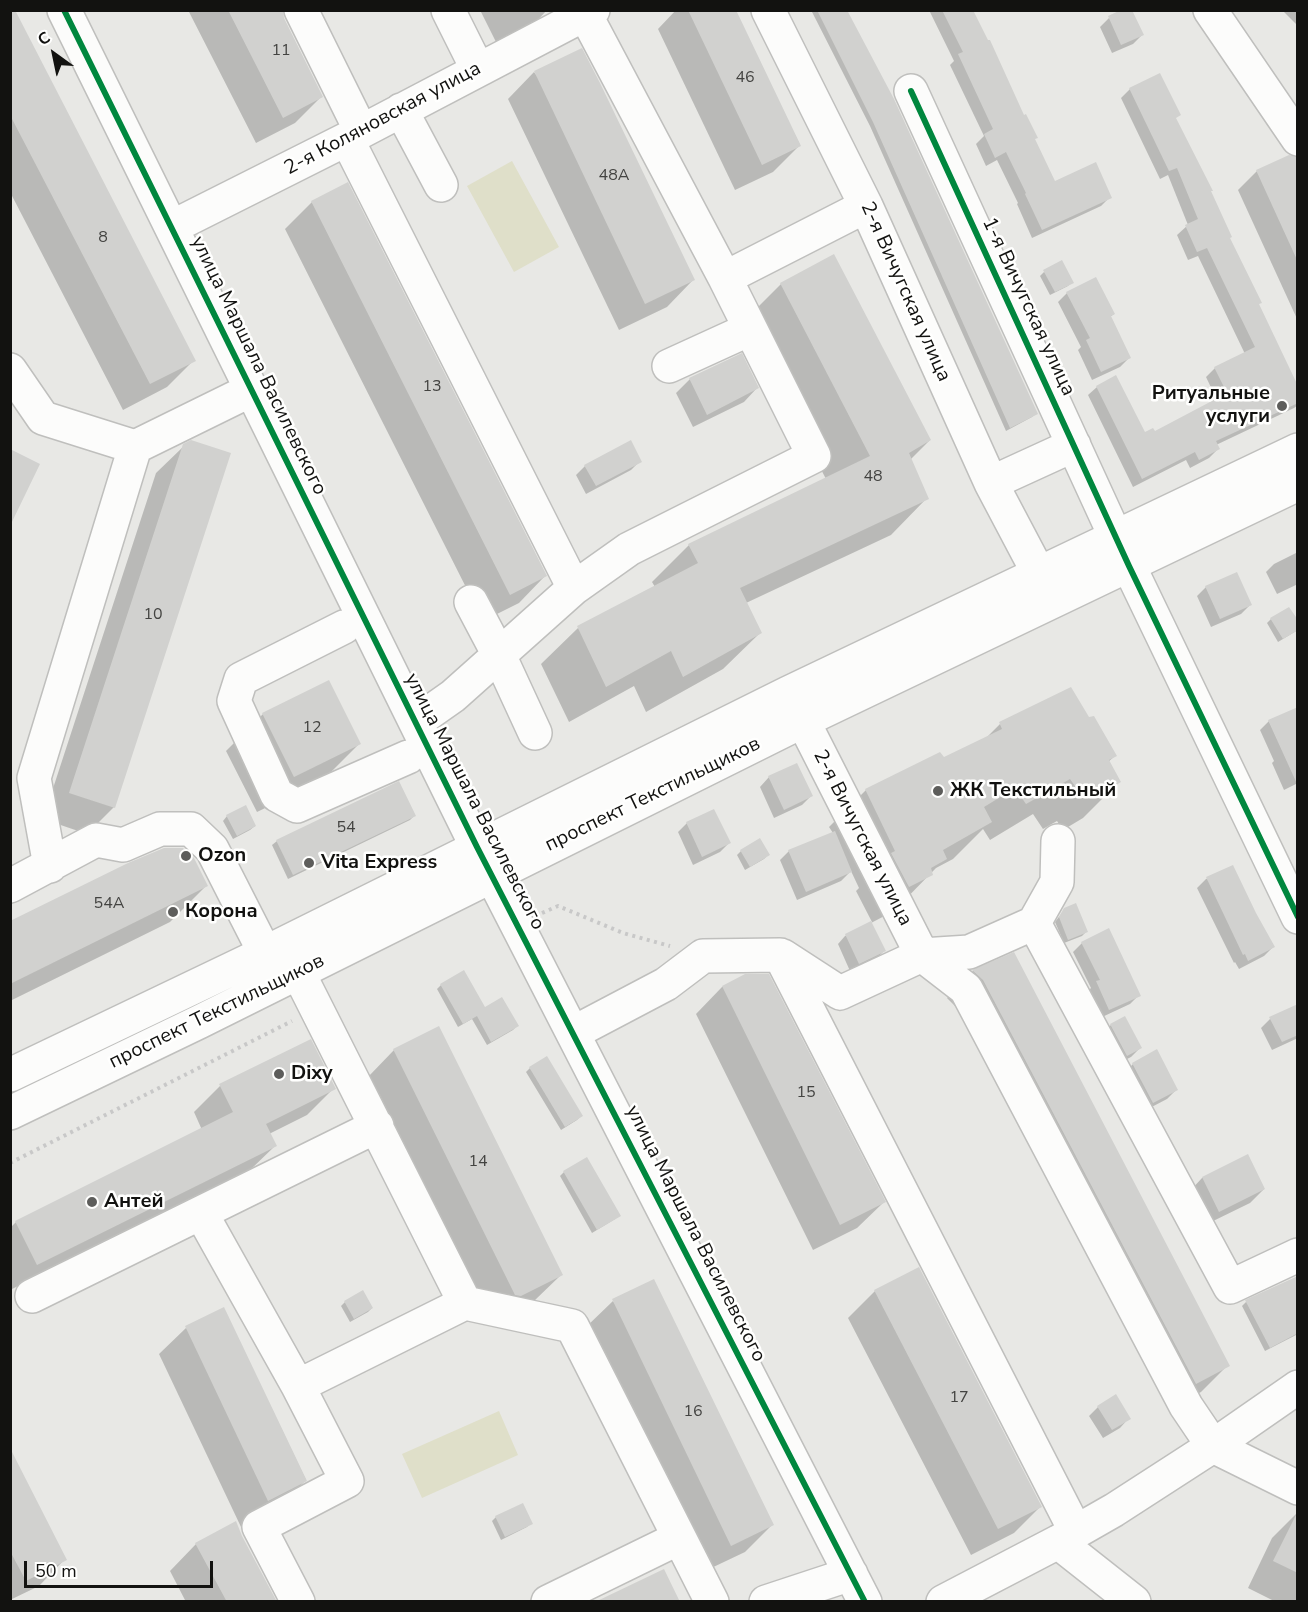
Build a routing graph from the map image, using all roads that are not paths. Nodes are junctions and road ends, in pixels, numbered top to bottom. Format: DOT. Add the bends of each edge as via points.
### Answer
graph roads {
  1 [pos="64,10"];
  2 [pos="301,10"];
  3 [pos="448,10"];
  4 [pos="768,10"];
  5 [pos="1210,10"];
  6 [pos="589,12"];
  7 [pos="478,70"];
  8 [pos="911,91"];
  9 [pos="401,110"];
  10 [pos="354,135"];
  11 [pos="1298,139"];
  12 [pos="441,185"];
  13 [pos="866,206"];
  14 [pos="172,228"];
  15 [pos="725,278"];
  16 [pos="750,329"];
  17 [pos="669,366"];
  18 [pos="12,378"];
  19 [pos="251,390"];
  20 [pos="1074,446"];
  21 [pos="135,447"];
  22 [pos="1298,450"];
  23 [pos="991,483"];
  24 [pos="1298,484"];
  25 [pos="1122,551"];
  26 [pos="1039,574"];
  27 [pos="574,588"];
  28 [pos="471,602"];
  29 [pos="344,627"];
  30 [pos="499,655"];
  31 [pos="803,721"];
  32 [pos="416,722"];
  33 [pos="535,733"];
  34 [pos="408,757"];
  35 [pos="1058,841"];
  36 [pos="485,861"];
  37 [pos="50,866"];
  38 [pos="10,886"];
  39 [pos="1298,917"];
  40 [pos="1034,923"];
  41 [pos="266,953"];
  42 [pos="780,955"];
  43 [pos="922,956"];
  44 [pos="298,972"];
  45 [pos="573,1033"];
  46 [pos="10,1075"];
  47 [pos="10,1113"];
  48 [pos="377,1126"];
  49 [pos="201,1213"];
  50 [pos="1298,1255"];
  51 [pos="32,1296"];
  52 [pos="465,1303"];
  53 [pos="298,1386"];
  54 [pos="1298,1387"];
  55 [pos="1213,1446"];
  56 [pos="1298,1488"];
  57 [pos="1067,1537"];
  58 [pos="679,1538"];
  59 [pos="858,1588"];
  60 [pos="298,1602"];
  61 [pos="548,1602"];
  62 [pos="712,1602"];
  63 [pos="766,1602"];
  64 [pos="943,1602"];
  65 [pos="1134,1602"];
  1 -- 14 [label="street, улица Маршала Василевского"];
  2 -- 10 [label="street"];
  3 -- 7 [label="street"];
  4 -- 13 [label="street, 2-я Вичугская улица"];
  5 -- 11 [label="street"];
  6 -- 7 [label="street, 2-я Коляновская улица"];
  6 -- 15 [label="street"];
  7 -- 9 [label="street, 2-я Коляновская улица"];
  8 -- 20 [label="street, 1-я Вичугская улица"];
  9 -- 10 [label="street, 2-я Коляновская улица"];
  9 -- 12 [label="street"];
  10 -- 14 [label="street, 2-я Коляновская улица"];
  10 -- 27 [label="street"];
  13 -- 15 [label="street"];
  13 -- 23 [label="street, 2-я Вичугская улица"];
  14 -- 19 [label="street, улица Маршала Василевского"];
  15 -- 16 [label="street"];
  16 -- 17 [label="street"];
  16 -- 27 [label="street" via="814,456 628,549"];
  18 -- 21 [label="street" via="43,417"];
  19 -- 21 [label="street"];
  19 -- 32 [label="street, улица Маршала Василевского"];
  20 -- 23 [label="street"];
  20 -- 25 [label="street, 1-я Вичугская улица"];
  21 -- 37 [label="street" via="34,778"];
  22 -- 25 [label="street, проспект Текстильщиков"];
  23 -- 26 [label="street, 2-я Вичугская улица"];
  24 -- 25 [label="street, проспект Текстильщиков"];
  25 -- 26 [label="street, проспект Текстильщиков"];
  25 -- 31 [label="street, проспект Текстильщиков"];
  25 -- 39 [label="street, 1-я Вичугская улица"];
  26 -- 36 [label="street, проспект Текстильщиков" via="788,693"];
  27 -- 30 [label="street"];
  28 -- 30 [label="street"];
  29 -- 34 [label="street" via="241,679 234,701 277,795 297,806"];
  30 -- 32 [label="street" via="453,696"];
  30 -- 33 [label="street"];
  31 -- 36 [label="street, проспект Текстильщиков"];
  31 -- 43 [label="street, 2-я Вичугская улица"];
  32 -- 36 [label="street, улица Маршала Василевского"];
  35 -- 40 [label="street" via="1057,882"];
  36 -- 41 [label="street, проспект Текстильщиков"];
  36 -- 44 [label="street, проспект Текстильщиков"];
  36 -- 45 [label="street, улица Маршала Василевского"];
  37 -- 38 [label="street"];
  37 -- 41 [label="street" via="96,840 123,845 160,829 191,829 212,849"];
  40 -- 43 [label="street" via="969,952"];
  40 -- 50 [label="street" via="1230,1287"];
  41 -- 46 [label="street, проспект Текстильщиков"];
  42 -- 43 [label="street" via="840,993"];
  42 -- 45 [label="street" via="703,956 666,984"];
  42 -- 57 [label="street"];
  43 -- 55 [label="street" via="966,989 1186,1406"];
  44 -- 47 [label="street, проспект Текстильщиков"];
  44 -- 48 [label="street"];
  45 -- 59 [label="street, улица Маршала Василевского"];
  48 -- 49 [label="street"];
  48 -- 52 [label="street"];
  49 -- 51 [label="street"];
  49 -- 53 [label="street"];
  52 -- 53 [label="street"];
  52 -- 58 [label="street" via="572,1326"];
  53 -- 60 [label="street" via="347,1481 259,1527"];
  54 -- 55 [label="street"];
  55 -- 56 [label="street"];
  55 -- 57 [label="street"];
  57 -- 64 [label="street"];
  57 -- 65 [label="street"];
  58 -- 61 [label="street"];
  58 -- 62 [label="street"];
  59 -- 63 [label="street"];
}
